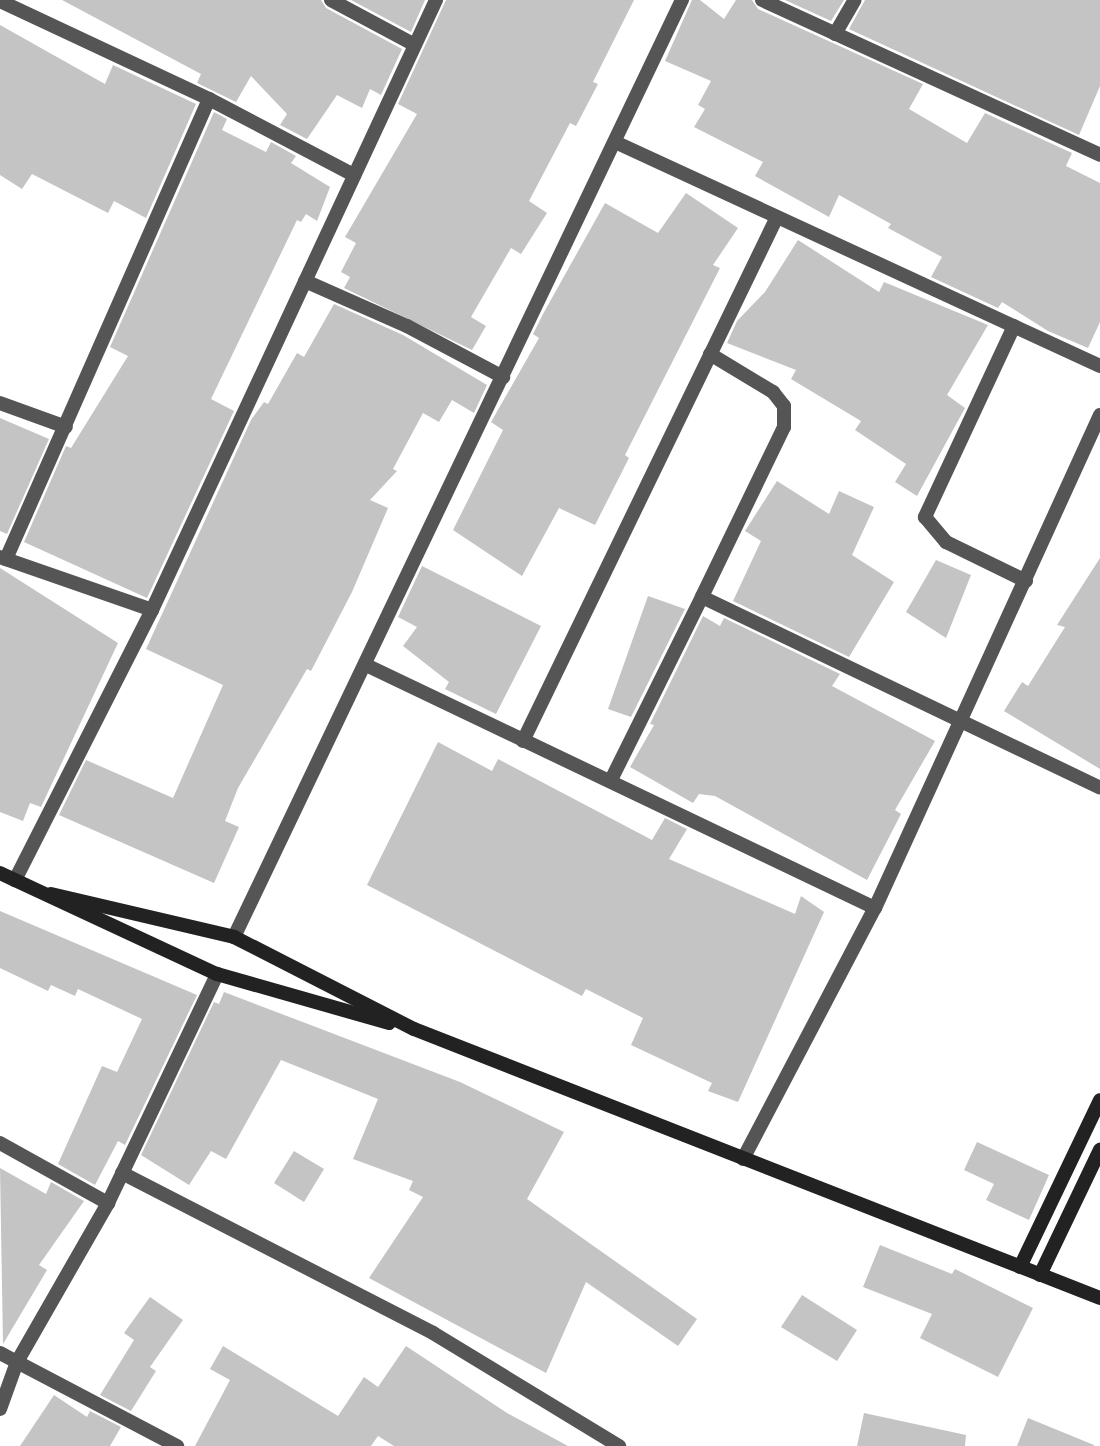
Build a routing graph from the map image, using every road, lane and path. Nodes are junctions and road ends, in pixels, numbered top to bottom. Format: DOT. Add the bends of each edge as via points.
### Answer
graph roads {
  1 [pos="331,0"];
  2 [pos="436,0"];
  3 [pos="682,0"];
  4 [pos="762,0"];
  5 [pos="855,0"];
  6 [pos="0,1"];
  7 [pos="835,34"];
  8 [pos="415,45"];
  9 [pos="209,99"];
  10 [pos="615,142"];
  11 [pos="1099,151"];
  12 [pos="354,176"];
  13 [pos="777,216"];
  14 [pos="305,281"];
  15 [pos="1014,326"];
  16 [pos="710,354"];
  17 [pos="1100,366"];
  18 [pos="503,377"];
  19 [pos="0,403"];
  20 [pos="1100,415"];
  21 [pos="66,427"];
  22 [pos="3,558"];
  23 [pos="1026,581"];
  24 [pos="702,597"];
  25 [pos="152,610"];
  26 [pos="366,665"];
  27 [pos="963,723"];
  28 [pos="523,741"];
  29 [pos="611,780"];
  30 [pos="1100,788"];
  31 [pos="0,873"];
  32 [pos="15,880"];
  33 [pos="51,894"];
  34 [pos="875,908"];
  35 [pos="234,937"];
  36 [pos="217,974"];
  37 [pos="414,1030"];
  38 [pos="1100,1100"];
  39 [pos="0,1143"];
  40 [pos="1100,1150"];
  41 [pos="743,1159"];
  42 [pos="122,1173"];
  43 [pos="108,1203"];
  44 [pos="1020,1266"];
  45 [pos="1040,1275"];
  46 [pos="1100,1298"];
  47 [pos="0,1353"];
  48 [pos="17,1362"];
  49 [pos="0,1409"];
  50 [pos="177,1446"];
  51 [pos="619,1446"];
  1 -- 8 [label="street"];
  2 -- 8 [label="street"];
  3 -- 10 [label="street"];
  4 -- 7 [label="street"];
  5 -- 7 [label="street"];
  6 -- 9 [label="street"];
  7 -- 11 [label="street"];
  8 -- 12 [label="street"];
  9 -- 12 [label="street"];
  9 -- 21 [label="street"];
  10 -- 13 [label="street"];
  10 -- 18 [label="street"];
  12 -- 14 [label="street"];
  13 -- 15 [label="street"];
  13 -- 16 [label="street"];
  14 -- 18 [label="street" via="407,326"];
  14 -- 25 [label="street"];
  15 -- 17 [label="street"];
  15 -- 23 [label="street" via="925,517 946,542"];
  16 -- 24 [label="street" via="773,392 784,406 784,427"];
  16 -- 28 [label="street"];
  18 -- 26 [label="street"];
  19 -- 21 [label="street"];
  20 -- 23 [label="street"];
  21 -- 22 [label="street"];
  22 -- 25 [label="street"];
  23 -- 27 [label="street"];
  24 -- 27 [label="street"];
  24 -- 29 [label="street"];
  25 -- 32 [label="street"];
  26 -- 28 [label="street"];
  26 -- 35 [label="street"];
  27 -- 30 [label="street"];
  27 -- 34 [label="street"];
  28 -- 29 [label="street"];
  29 -- 34 [label="street"];
  31 -- 32 [label="street"];
  32 -- 33 [label="street"];
  33 -- 35 [label="street"];
  33 -- 36 [label="street"];
  34 -- 41 [label="street"];
  35 -- 37 [label="street"];
  36 -- 37 [label="street"];
  36 -- 42 [label="street"];
  37 -- 41 [label="street"];
  38 -- 44 [label="street"];
  39 -- 43 [label="street"];
  40 -- 45 [label="street"];
  41 -- 44 [label="street"];
  42 -- 43 [label="street"];
  42 -- 51 [label="street" via="433,1333"];
  43 -- 48 [label="street"];
  44 -- 45 [label="street"];
  45 -- 46 [label="street"];
  47 -- 48 [label="street"];
  48 -- 49 [label="street"];
  48 -- 50 [label="street"];
}
